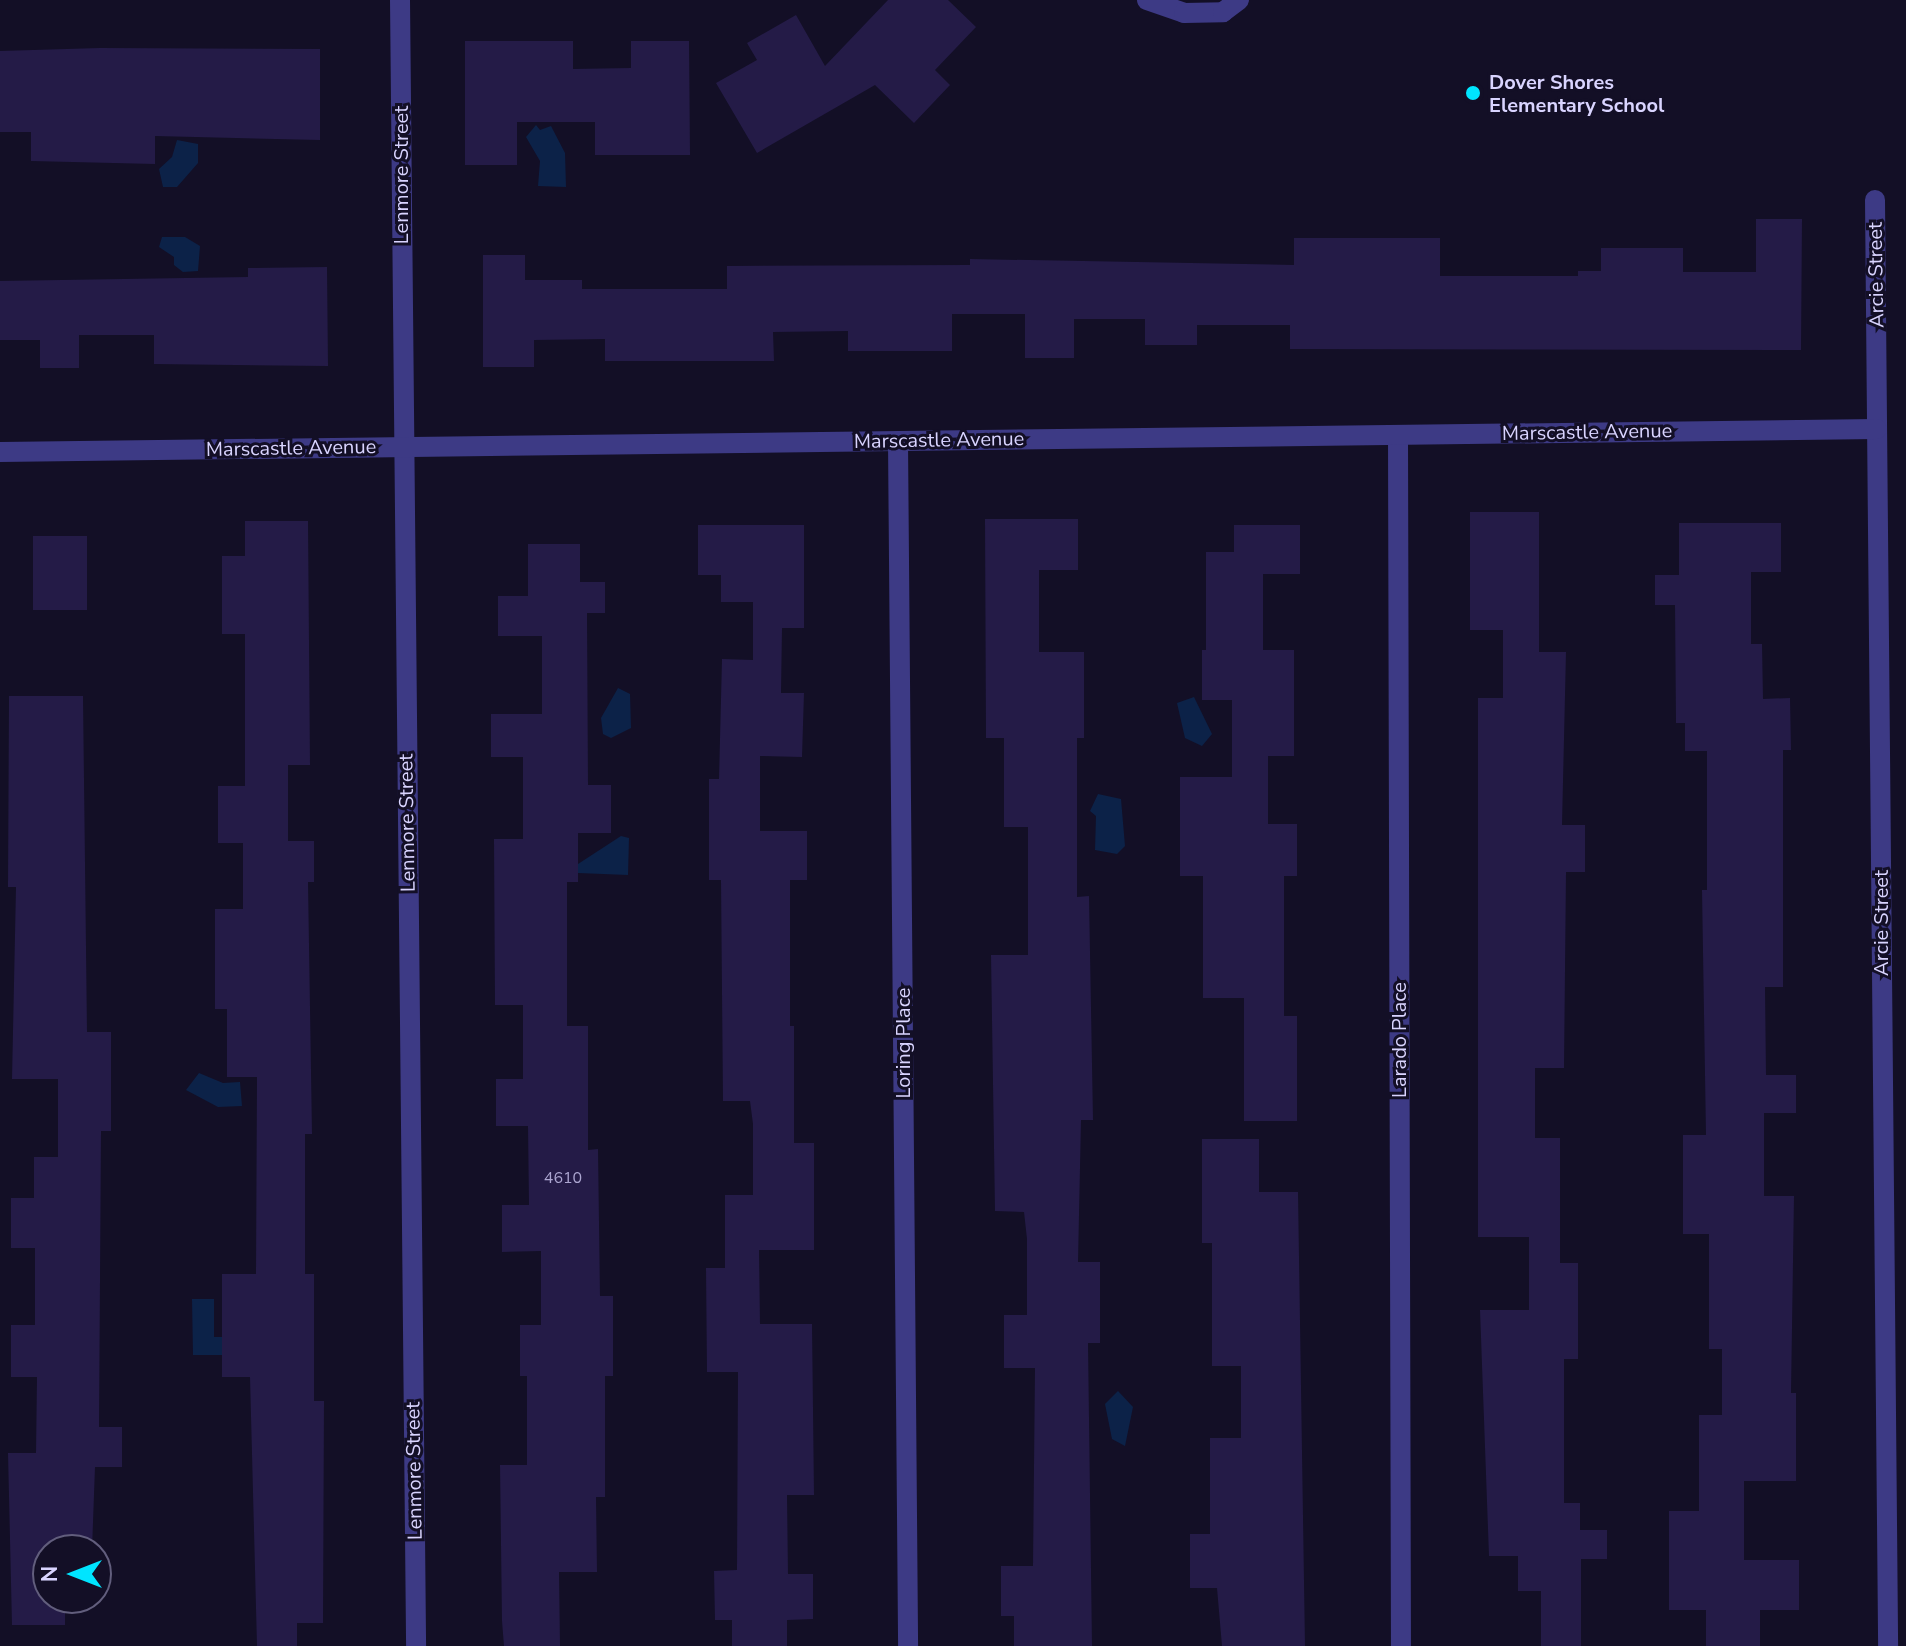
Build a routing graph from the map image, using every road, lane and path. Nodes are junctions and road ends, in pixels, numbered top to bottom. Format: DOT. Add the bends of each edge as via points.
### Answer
graph roads {
  1 [pos="400,0"];
  2 [pos="1147,0"];
  3 [pos="1239,0"];
  4 [pos="1875,200"];
  5 [pos="1877,429"];
  6 [pos="1398,435"];
  7 [pos="898,441"];
  8 [pos="403,447"];
  9 [pos="0,452"];
  10 [pos="416,1646"];
  11 [pos="908,1646"];
  12 [pos="1401,1646"];
  13 [pos="1888,1646"];
  1 -- 8 [label="street, Lenmore Street"];
  2 -- 3 [label="street" via="1184,13 1223,12"];
  4 -- 5 [label="street, Arcie Street"];
  5 -- 6 [label="street, Marscastle Avenue"];
  5 -- 13 [label="street, Arcie Street"];
  6 -- 7 [label="street, Marscastle Avenue"];
  6 -- 12 [label="street, Larado Place"];
  7 -- 8 [label="street, Marscastle Avenue"];
  7 -- 11 [label="street, Loring Place"];
  8 -- 9 [label="street, Marscastle Avenue"];
  8 -- 10 [label="street, Lenmore Street"];
}
